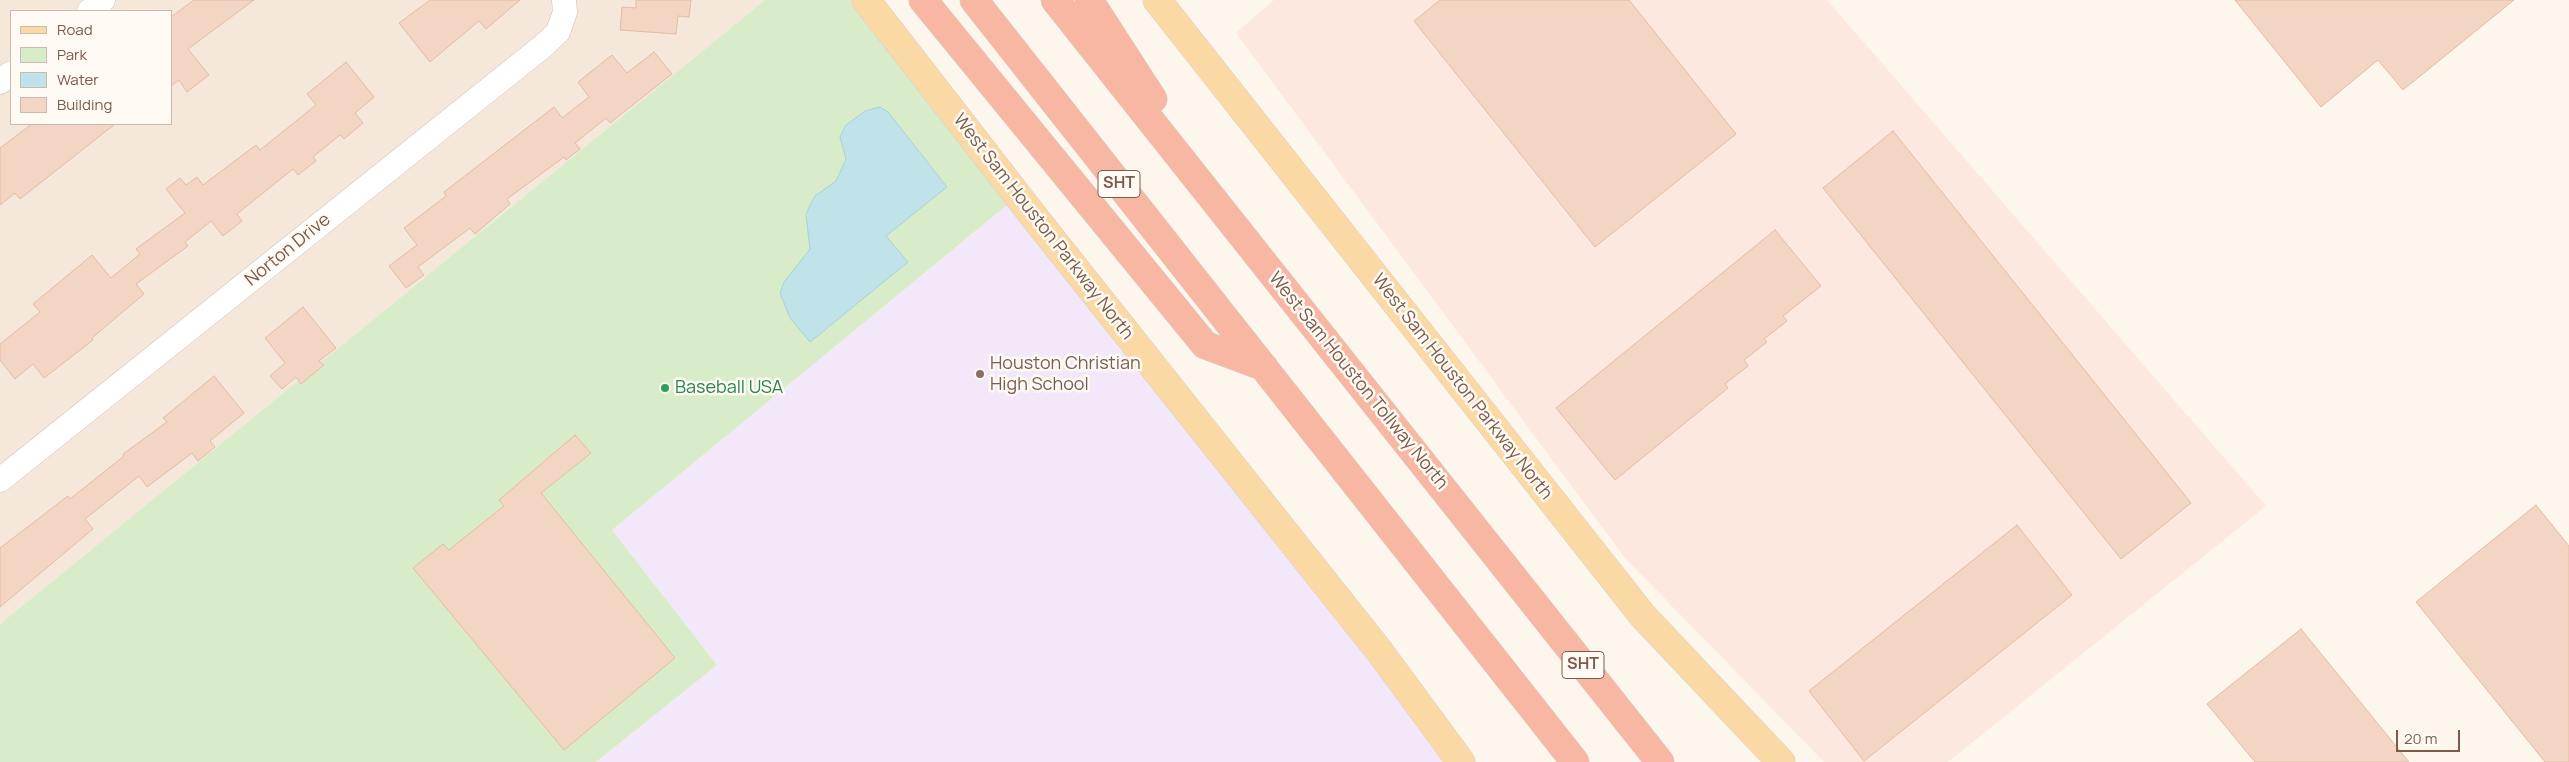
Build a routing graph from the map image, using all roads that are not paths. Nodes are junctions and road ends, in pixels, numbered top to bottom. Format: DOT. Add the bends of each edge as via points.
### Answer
graph roads {
  1 [pos="103,0"];
  2 [pos="866,0"];
  3 [pos="923,0"];
  4 [pos="974,0"];
  5 [pos="1055,0"];
  6 [pos="1089,0"];
  7 [pos="1157,0"];
  8 [pos="565,6"];
  9 [pos="90,10"];
  10 [pos="10,74"];
  11 [pos="0,82"];
  12 [pos="1244,238"];
  13 [pos="1264,368"];
  14 [pos="0,480"];
  15 [pos="1461,762"];
  16 [pos="1576,762"];
  17 [pos="1660,762"];
  18 [pos="1781,762"];
  1 -- 9 [label="street"];
  2 -- 15 [label="main road, West Sam Houston Parkway North" via="1380,652"];
  3 -- 13 [label="highway" via="1205,345"];
  4 -- 13 [label="highway, SHT"];
  5 -- 12 [label="highway, West Sam Houston Tollway North / SHT"];
  6 -- 12 [label="highway"];
  7 -- 18 [label="main road, West Sam Houston Parkway North" via="1643,616"];
  8 -- 14 [label="street, Norton Drive" via="558,32 542,47"];
  10 -- 11 [label="street"];
  12 -- 17 [label="highway, West Sam Houston Tollway North / SHT"];
  13 -- 16 [label="highway, SHT"];
}
